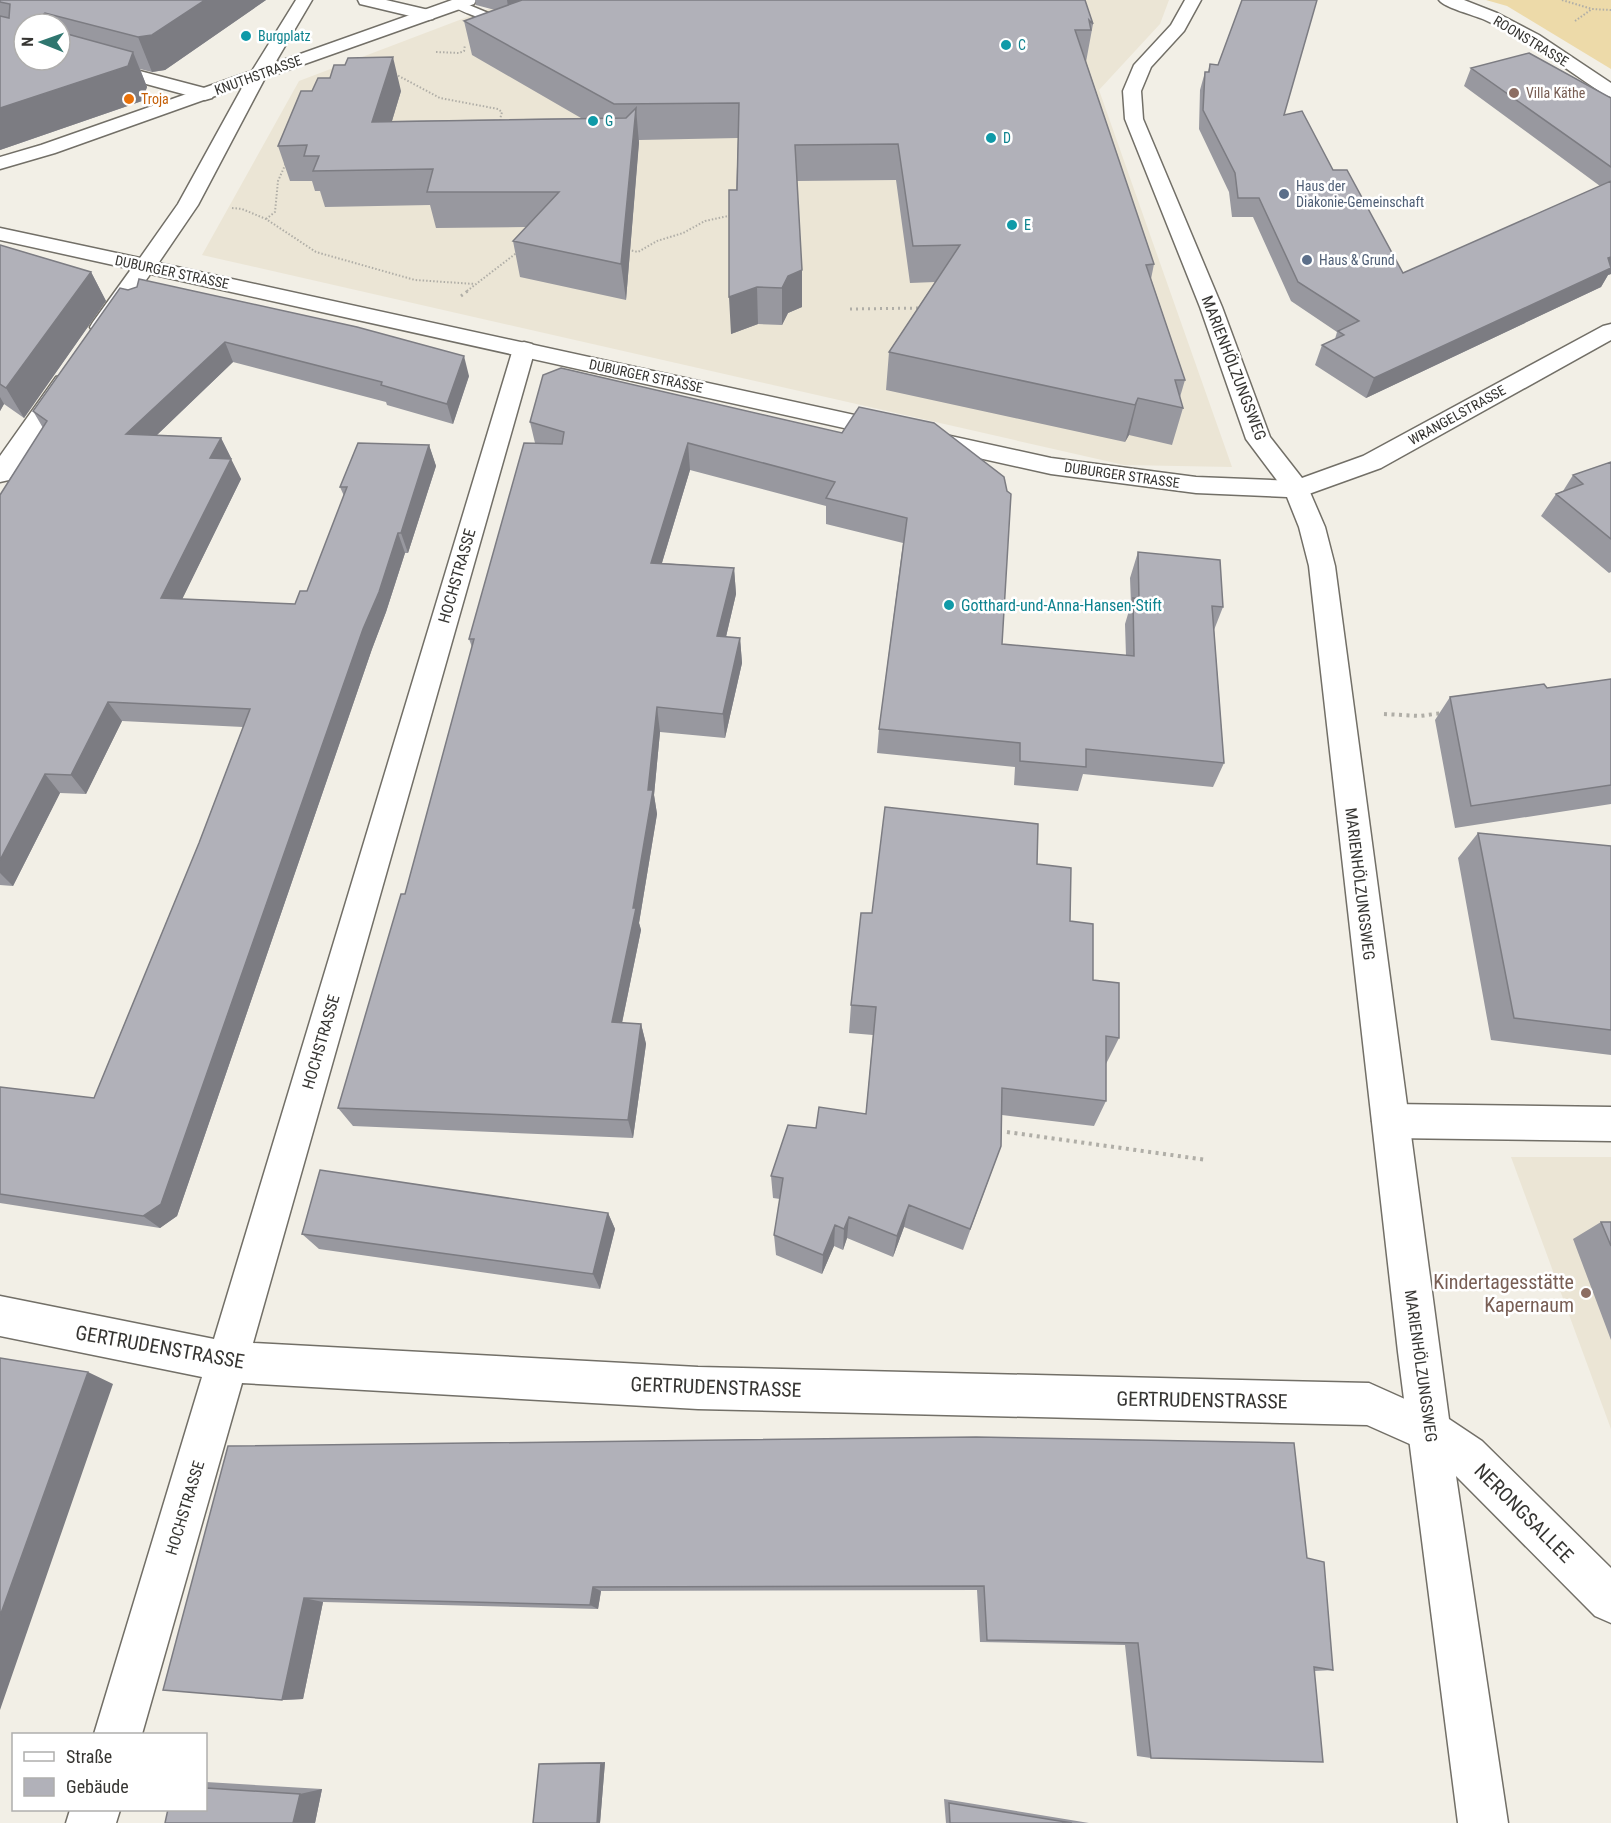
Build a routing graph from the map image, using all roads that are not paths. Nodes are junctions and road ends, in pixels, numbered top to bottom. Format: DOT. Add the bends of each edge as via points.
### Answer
graph roads {
  1 [pos="304,0"];
  2 [pos="366,0"];
  3 [pos="555,0"];
  4 [pos="1193,0"];
  5 [pos="1447,0"];
  6 [pos="463,2"];
  7 [pos="427,15"];
  8 [pos="72,58"];
  9 [pos="258,75"];
  10 [pos="1611,91"];
  11 [pos="205,94"];
  12 [pos="48,149"];
  13 [pos="0,163"];
  14 [pos="0,176"];
  15 [pos="0,234"];
  16 [pos="145,266"];
  17 [pos="1611,331"];
  18 [pos="87,348"];
  19 [pos="524,349"];
  20 [pos="74,367"];
  21 [pos="0,474"];
  22 [pos="1297,489"];
  23 [pos="1390,1121"];
  24 [pos="1611,1124"];
  25 [pos="0,1316"];
  26 [pos="228,1362"];
  27 [pos="1431,1432"];
  28 [pos="1611,1600"];
  29 [pos="117,1733"];
  30 [pos="1483,1823"];
  1 -- 9 [label="street"];
  2 -- 7 [label="street"];
  3 -- 6 [label="lane" via="523,17 502,19 488,18"];
  4 -- 22 [label="street, MARIENHÖLZUNGSWEG" via="1178,27 1143,65 1132,91 1134,119 1214,315 1258,439"];
  5 -- 10 [label="street, ROONSTRASSE" via="1491,16 1524,34"];
  6 -- 7 [label="street, KNUTHSTRASSE"];
  7 -- 9 [label="street, KNUTHSTRASSE"];
  8 -- 11 [label="street"];
  9 -- 11 [label="street, KNUTHSTRASSE"];
  9 -- 16 [label="street" via="188,205"];
  11 -- 12 [label="street, KNUTHSTRASSE"];
  12 -- 13 [label="street, KNUTHSTRASSE"];
  12 -- 14 [label="street, KNUTHSTRASSE"];
  15 -- 16 [label="street, DUBURGER STRASSE"];
  16 -- 18 [label="street"];
  16 -- 19 [label="street, DUBURGER STRASSE"];
  17 -- 22 [label="street, WRANGELSTRASSE" via="1372,462"];
  19 -- 22 [label="street, DUBURGER STRASSE" via="1051,466 1196,485"];
  19 -- 26 [label="street, HOCHSTRASSE"];
  20 -- 21 [label="street"];
  22 -- 23 [label="street, MARIENHÖLZUNGSWEG" via="1322,566"];
  23 -- 24 [label="street"];
  23 -- 27 [label="street, MARIENHÖLZUNGSWEG"];
  25 -- 26 [label="street, GERTRUDENSTRASSE"];
  26 -- 27 [label="street, GERTRUDENSTRASSE" via="698,1388 1369,1404"];
  26 -- 29 [label="street, HOCHSTRASSE"];
  27 -- 28 [label="street, NERONGSALLEE" via="1467,1456"];
  27 -- 30 [label="street, MARIENHÖLZUNGSWEG"];
}
